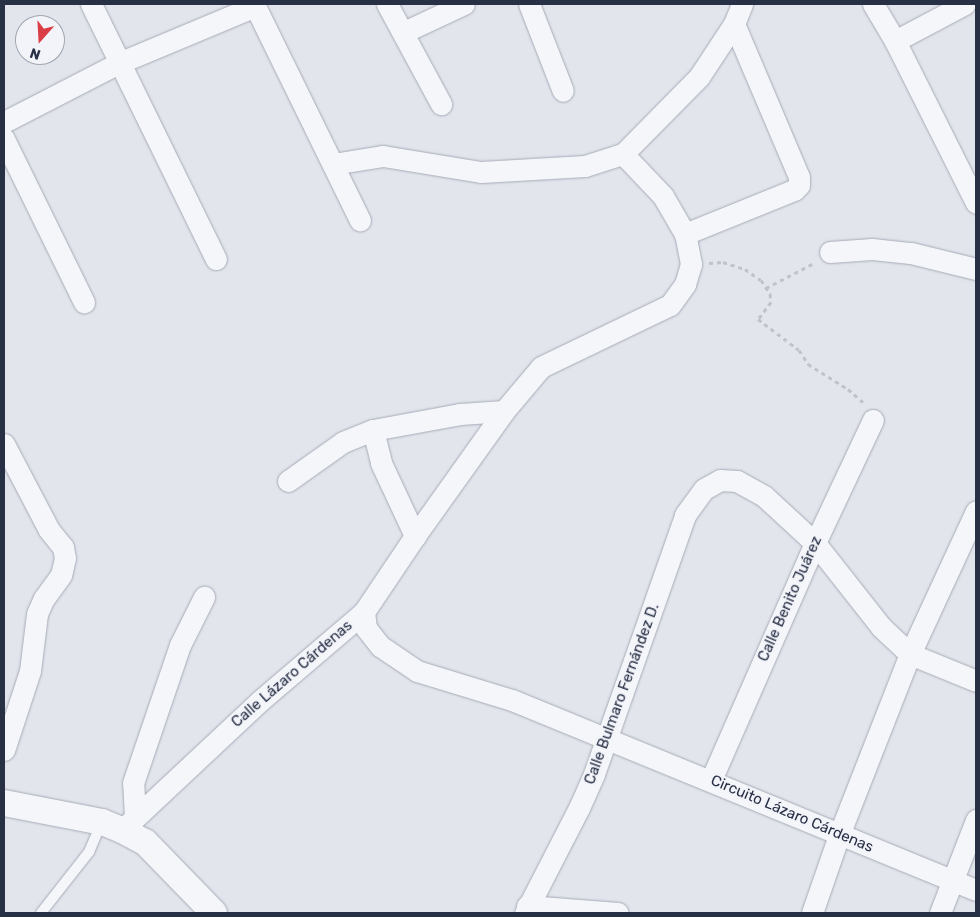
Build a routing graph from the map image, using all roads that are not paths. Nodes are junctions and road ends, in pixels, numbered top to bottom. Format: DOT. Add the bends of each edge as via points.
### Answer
graph roads {
  1 [pos="91,4"];
  2 [pos="387,4"];
  3 [pos="464,4"];
  4 [pos="529,4"];
  5 [pos="742,4"];
  6 [pos="873,4"];
  7 [pos="965,4"];
  8 [pos="254,5"];
  9 [pos="734,24"];
  10 [pos="404,32"];
  11 [pos="895,41"];
  12 [pos="119,63"];
  13 [pos="563,91"];
  14 [pos="441,104"];
  15 [pos="4,122"];
  16 [pos="4,139"];
  17 [pos="623,154"];
  18 [pos="333,164"];
  19 [pos="976,203"];
  20 [pos="360,220"];
  21 [pos="685,234"];
  22 [pos="830,252"];
  23 [pos="216,259"];
  24 [pos="976,269"];
  25 [pos="84,302"];
  26 [pos="504,411"];
  27 [pos="873,420"];
  28 [pos="373,430"];
  29 [pos="4,444"];
  30 [pos="288,481"];
  31 [pos="976,511"];
  32 [pos="414,536"];
  33 [pos="815,543"];
  34 [pos="204,597"];
  35 [pos="364,612"];
  36 [pos="910,654"];
  37 [pos="976,681"];
  38 [pos="608,738"];
  39 [pos="4,750"];
  40 [pos="711,780"];
  41 [pos="4,803"];
  42 [pos="976,820"];
  43 [pos="120,823"];
  44 [pos="838,835"];
  45 [pos="953,879"];
  46 [pos="976,890"];
  47 [pos="526,909"];
  48 [pos="41,913"];
  49 [pos="214,913"];
  50 [pos="618,913"];
  51 [pos="812,913"];
  52 [pos="940,913"];
  1 -- 12 [label="street"];
  2 -- 10 [label="street"];
  3 -- 10 [label="street"];
  4 -- 13 [label="street"];
  5 -- 9 [label="street"];
  6 -- 11 [label="street"];
  7 -- 11 [label="street"];
  8 -- 12 [label="street"];
  8 -- 18 [label="street"];
  9 -- 17 [label="street" via="699,77"];
  9 -- 21 [label="street" via="799,177 799,185 794,190"];
  10 -- 14 [label="street"];
  11 -- 19 [label="street"];
  12 -- 15 [label="street"];
  12 -- 23 [label="street"];
  16 -- 25 [label="street"];
  17 -- 18 [label="street" via="585,166 481,172 383,156"];
  17 -- 21 [label="street" via="663,196"];
  18 -- 20 [label="street"];
  21 -- 26 [label="street" via="691,264 685,284 670,305 541,367"];
  22 -- 24 [label="street" via="872,248 912,252"];
  26 -- 28 [label="street" via="460,414"];
  26 -- 32 [label="street"];
  27 -- 33 [label="street, Calle Benito Juárez"];
  28 -- 30 [label="street" via="343,442"];
  28 -- 32 [label="street" via="381,463"];
  29 -- 39 [label="street" via="49,530 63,547 65,558 61,575 37,614 30,671"];
  31 -- 36 [label="street"];
  32 -- 35 [label="street"];
  33 -- 36 [label="street" via="881,627"];
  33 -- 38 [label="street, Calle Bulmaro Fernández D." via="764,496 737,481 720,480 704,489 686,515"];
  33 -- 40 [label="street, Calle Benito Juárez"];
  34 -- 43 [label="street" via="180,645"];
  35 -- 38 [label="street, Calle Lázaro Cárdenas" via="366,628 380,646 418,671 512,700"];
  35 -- 43 [label="street, Calle Lázaro Cárdenas"];
  36 -- 37 [label="street"];
  36 -- 44 [label="street"];
  38 -- 40 [label="street, Circuito Lázaro Cárdenas"];
  38 -- 47 [label="street, Calle Bulmaro Fernández D." via="579,808"];
  40 -- 44 [label="street, Circuito Lázaro Cárdenas"];
  41 -- 43 [label="street"];
  42 -- 45 [label="street"];
  43 -- 48 [label="lane" via="89,852"];
  43 -- 49 [label="street" via="145,842"];
  44 -- 45 [label="street, Circuito Lázaro Cárdenas"];
  44 -- 51 [label="street"];
  45 -- 46 [label="street, Circuito Lázaro Cárdenas"];
  45 -- 52 [label="street"];
  47 -- 50 [label="street"];
}
